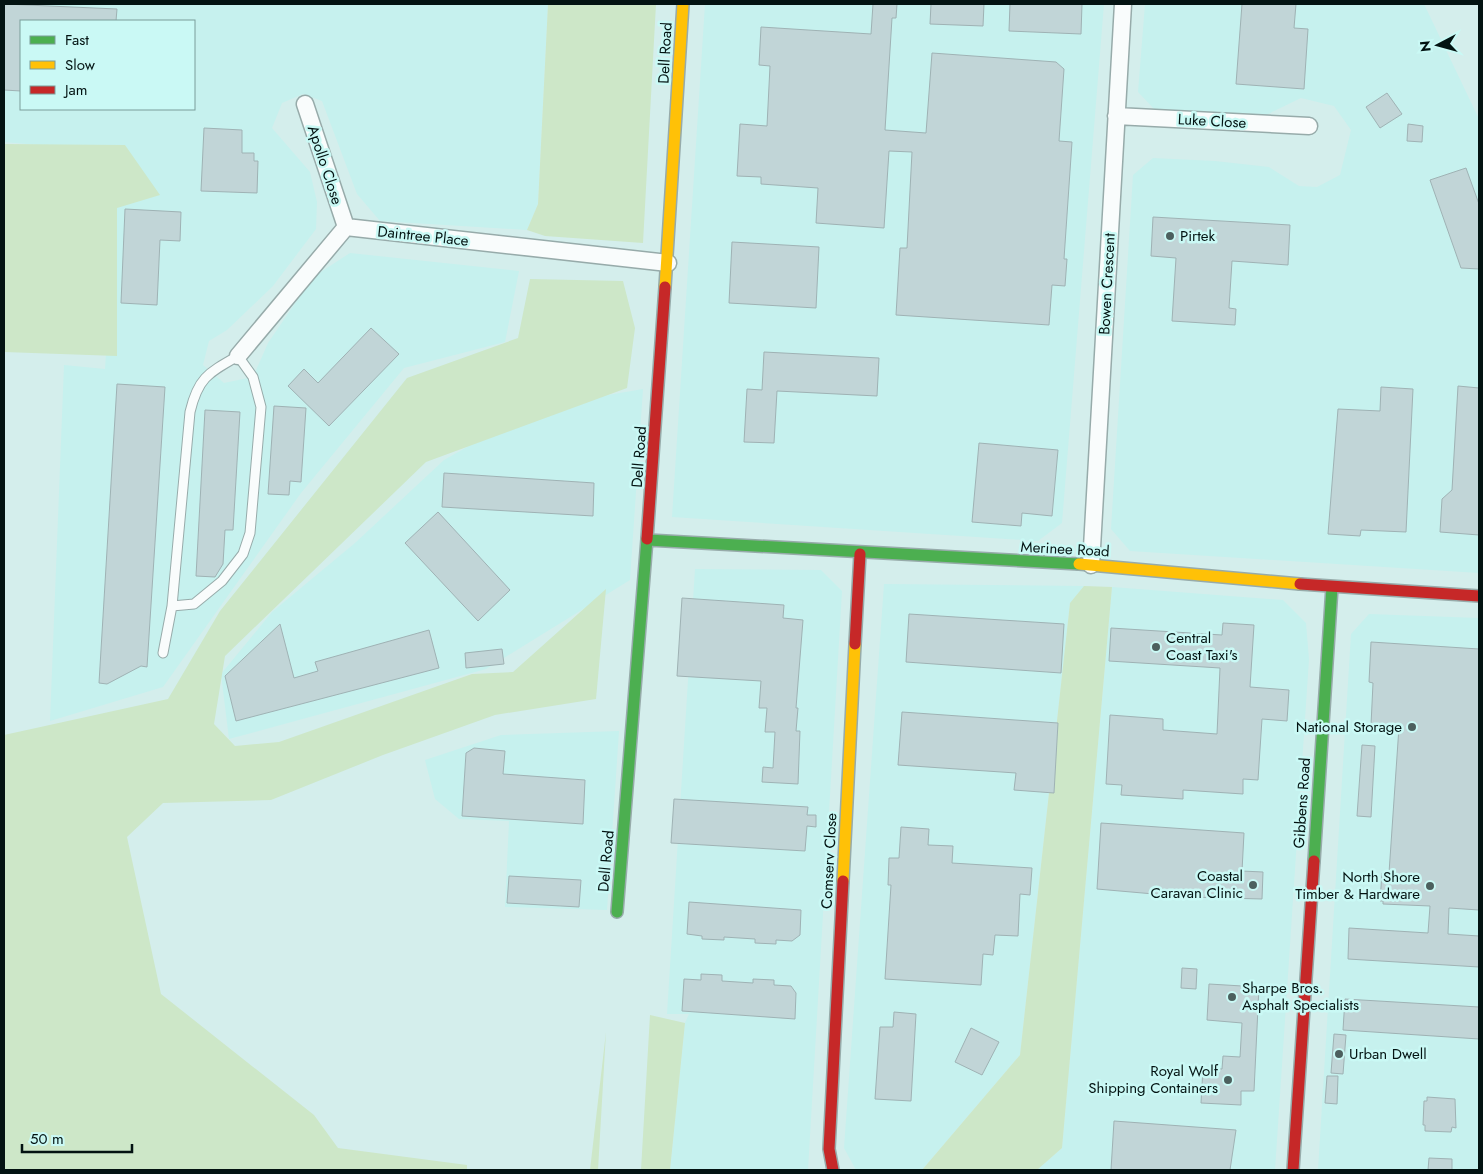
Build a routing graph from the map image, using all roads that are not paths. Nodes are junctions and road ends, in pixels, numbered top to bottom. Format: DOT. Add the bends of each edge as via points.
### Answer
graph roads {
  1 [pos="683,4"];
  2 [pos="1123,4"];
  3 [pos="305,104"];
  4 [pos="1116,116"];
  5 [pos="1309,126"];
  6 [pos="346,227"];
  7 [pos="668,263"];
  8 [pos="238,356"];
  9 [pos="648,540"];
  10 [pos="860,554"];
  11 [pos="1091,565"];
  12 [pos="1332,587"];
  13 [pos="1479,596"];
  14 [pos="172,606"];
  15 [pos="163,653"];
  16 [pos="617,912"];
  17 [pos="833,1170"];
  18 [pos="1293,1170"];
  1 -- 7 [label="street, Dell Road"];
  2 -- 4 [label="street, Bowen Crescent"];
  3 -- 6 [label="street, Apollo Close"];
  4 -- 5 [label="street, Luke Close"];
  4 -- 11 [label="street, Bowen Crescent"];
  6 -- 7 [label="street, Daintree Place"];
  6 -- 8 [label="street"];
  7 -- 9 [label="street, Dell Road"];
  8 -- 14 [label="lane" via="211,372 195,391 190,412"];
  8 -- 14 [label="lane" via="253,377 261,408 250,533 244,554 222,581 194,604"];
  9 -- 10 [label="street, Merinee Road"];
  9 -- 16 [label="street, Dell Road"];
  10 -- 11 [label="street, Merinee Road"];
  10 -- 17 [label="street, Comserv Close" via="829,1149"];
  11 -- 12 [label="street, Merinee Road"];
  12 -- 13 [label="street, Merinee Road"];
  12 -- 18 [label="street, Gibbens Road"];
  14 -- 15 [label="lane"];
}
